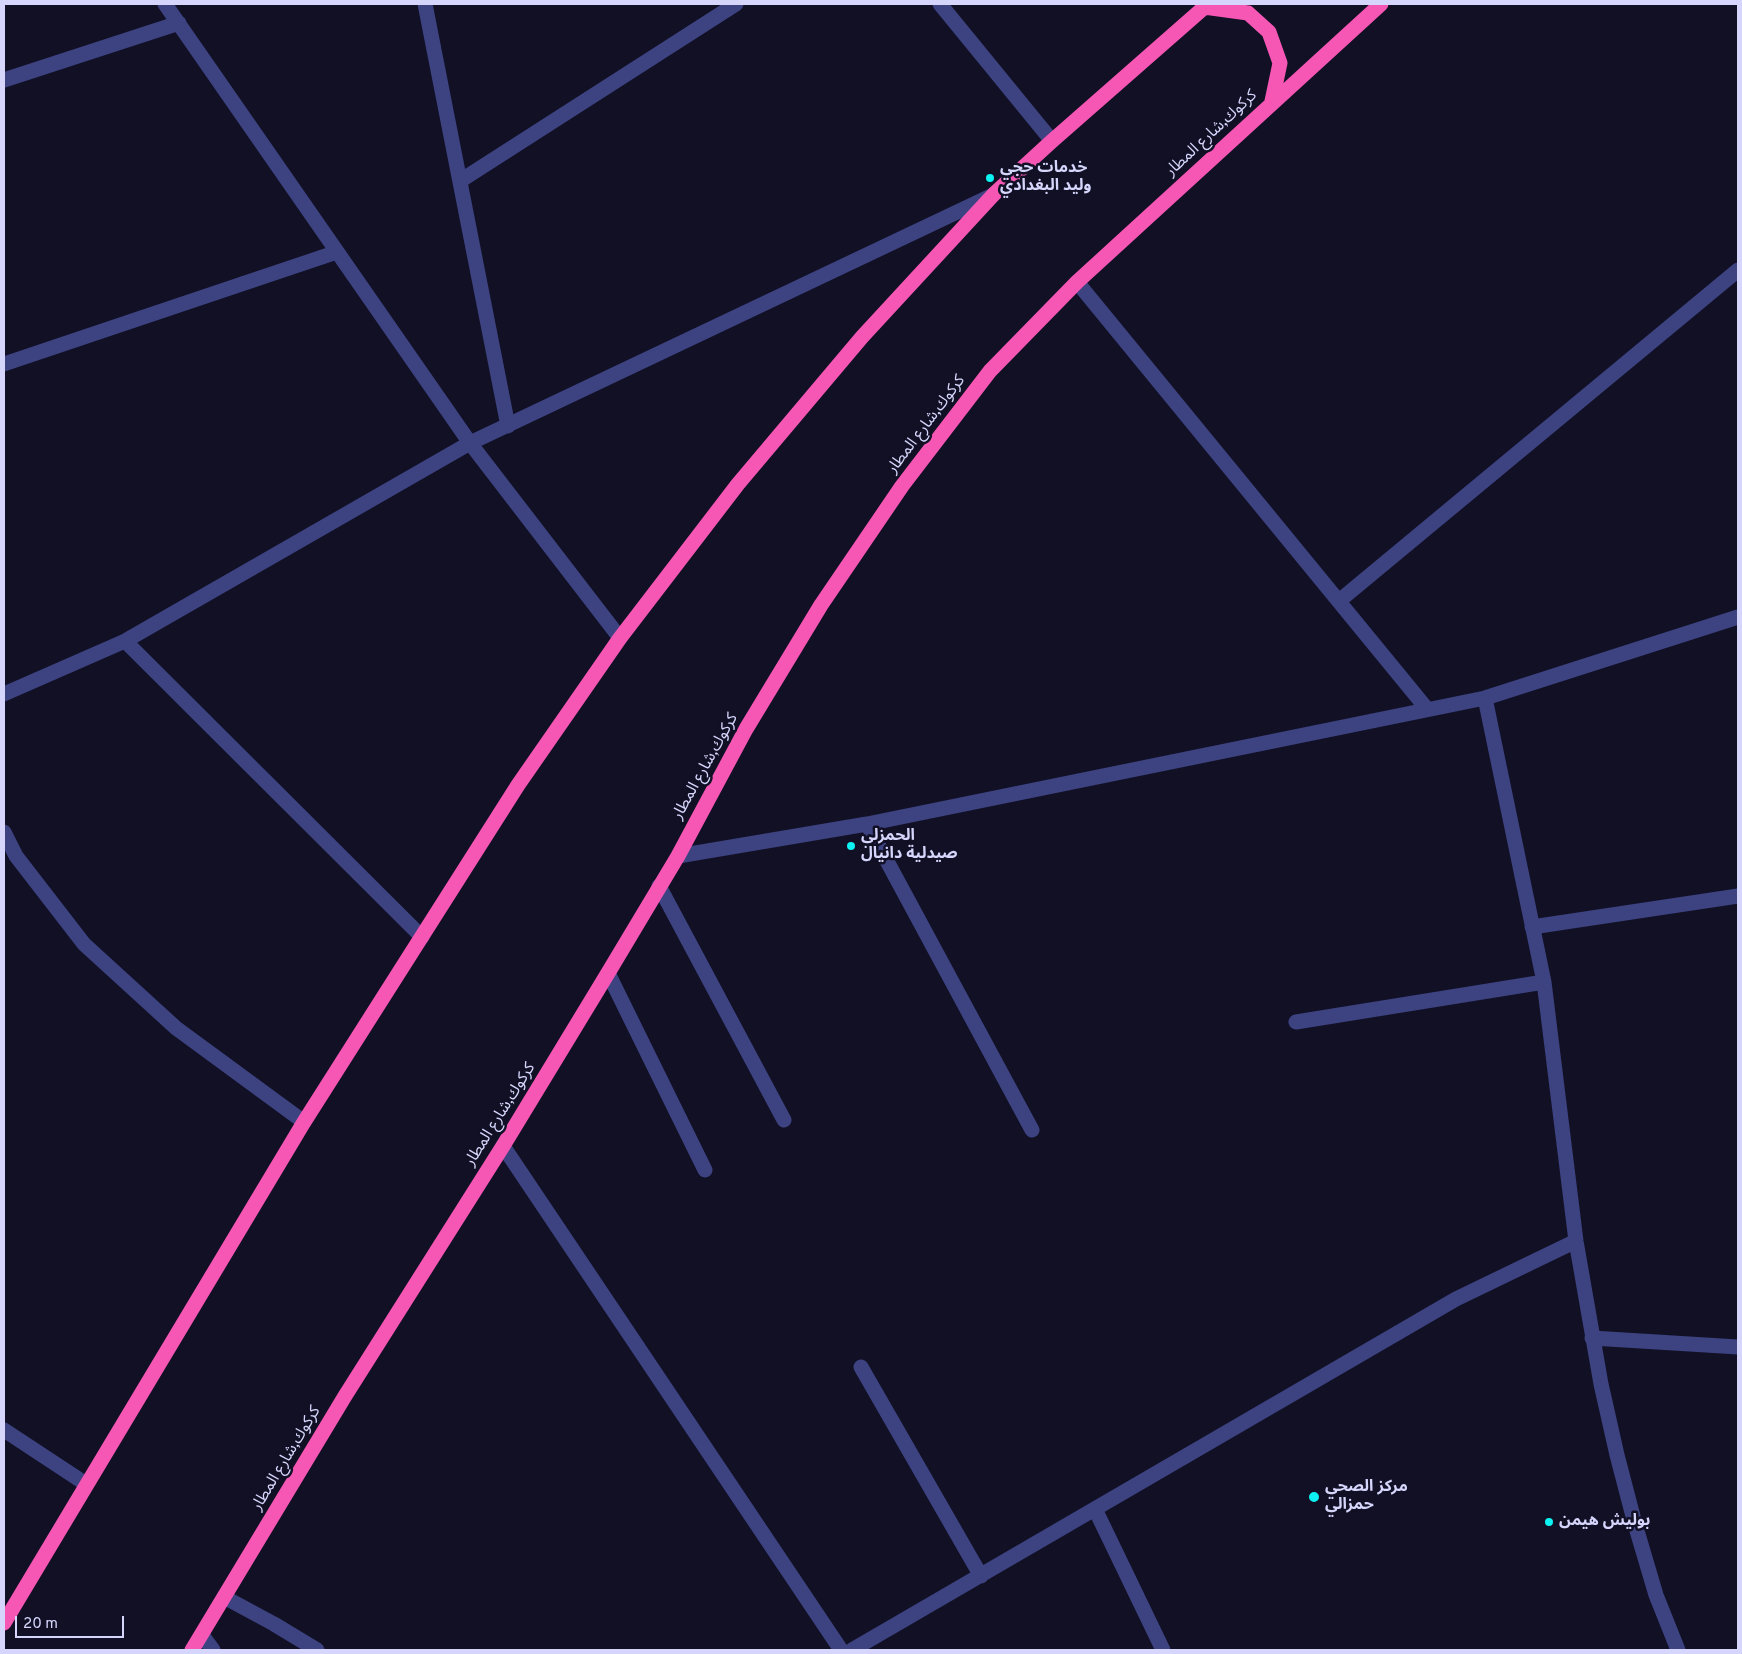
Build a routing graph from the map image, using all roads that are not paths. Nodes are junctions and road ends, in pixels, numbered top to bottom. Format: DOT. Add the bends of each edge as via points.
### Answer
graph roads {
  1 [pos="165,4"];
  2 [pos="425,4"];
  3 [pos="736,4"];
  4 [pos="940,4"];
  5 [pos="1381,4"];
  6 [pos="1206,6"];
  7 [pos="178,23"];
  8 [pos="4,80"];
  9 [pos="1272,101"];
  10 [pos="1052,140"];
  11 [pos="460,181"];
  12 [pos="994,194"];
  13 [pos="337,252"];
  14 [pos="1738,270"];
  15 [pos="1077,282"];
  16 [pos="4,364"];
  17 [pos="508,426"];
  18 [pos="470,443"];
  19 [pos="1339,601"];
  20 [pos="1738,617"];
  21 [pos="620,638"];
  22 [pos="125,640"];
  23 [pos="4,694"];
  24 [pos="1484,698"];
  25 [pos="1427,709"];
  26 [pos="867,824"];
  27 [pos="4,832"];
  28 [pos="678,856"];
  29 [pos="659,886"];
  30 [pos="1738,896"];
  31 [pos="1532,928"];
  32 [pos="422,937"];
  33 [pos="608,972"];
  34 [pos="1544,982"];
  35 [pos="1296,1022"];
  36 [pos="784,1120"];
  37 [pos="304,1122"];
  38 [pos="1032,1130"];
  39 [pos="502,1146"];
  40 [pos="706,1170"];
  41 [pos="1576,1241"];
  42 [pos="1592,1338"];
  43 [pos="1738,1347"];
  44 [pos="861,1367"];
  45 [pos="4,1430"];
  46 [pos="86,1484"];
  47 [pos="1095,1510"];
  48 [pos="981,1576"];
  49 [pos="224,1597"];
  50 [pos="4,1623"];
  51 [pos="202,1635"];
  52 [pos="192,1650"];
  53 [pos="213,1650"];
  54 [pos="317,1650"];
  55 [pos="841,1650"];
  56 [pos="852,1650"];
  57 [pos="1163,1650"];
  58 [pos="1678,1650"];
  1 -- 7 [label="street"];
  2 -- 11 [label="street"];
  3 -- 11 [label="street"];
  4 -- 10 [label="street"];
  5 -- 9 [label="highway, كركوك,شارع المطار"];
  6 -- 9 [label="highway" via="1248,12 1269,32 1280,63"];
  6 -- 10 [label="highway"];
  7 -- 8 [label="street"];
  7 -- 13 [label="street"];
  9 -- 15 [label="highway, كركوك,شارع المطار"];
  10 -- 12 [label="highway"];
  11 -- 17 [label="street"];
  12 -- 17 [label="street"];
  12 -- 21 [label="highway" via="862,337 744,477"];
  13 -- 16 [label="street"];
  13 -- 18 [label="street"];
  14 -- 19 [label="street"];
  15 -- 19 [label="street"];
  15 -- 28 [label="highway, كركوك,شارع المطار" via="990,371 902,486 821,606 746,729"];
  17 -- 18 [label="street"];
  18 -- 21 [label="street"];
  18 -- 22 [label="street"];
  19 -- 25 [label="street"];
  20 -- 24 [label="street"];
  21 -- 32 [label="highway" via="518,785"];
  22 -- 23 [label="street"];
  22 -- 32 [label="street"];
  24 -- 25 [label="street"];
  24 -- 31 [label="street"];
  25 -- 26 [label="street"];
  26 -- 28 [label="street"];
  26 -- 38 [label="street"];
  27 -- 37 [label="street" via="16,856 84,944 176,1028"];
  28 -- 29 [label="highway, كركوك,شارع المطار"];
  29 -- 33 [label="highway, كركوك,شارع المطار"];
  29 -- 36 [label="street"];
  30 -- 31 [label="street"];
  31 -- 34 [label="street"];
  32 -- 37 [label="highway"];
  33 -- 39 [label="highway, كركوك,شارع المطار"];
  33 -- 40 [label="street"];
  34 -- 35 [label="street"];
  34 -- 41 [label="street"];
  37 -- 46 [label="highway"];
  39 -- 49 [label="highway, كركوك,شارع المطار"];
  39 -- 55 [label="street"];
  41 -- 42 [label="street"];
  41 -- 47 [label="street" via="1456,1300"];
  42 -- 43 [label="street"];
  42 -- 58 [label="street" via="1635,1524 1656,1595"];
  44 -- 48 [label="street"];
  45 -- 46 [label="street"];
  46 -- 50 [label="highway"];
  47 -- 48 [label="street"];
  47 -- 57 [label="street"];
  48 -- 56 [label="street"];
  49 -- 51 [label="highway, كركوك,شارع المطار"];
  49 -- 54 [label="street"];
  51 -- 52 [label="highway, كركوك,شارع المطار"];
  51 -- 53 [label="street"];
}
